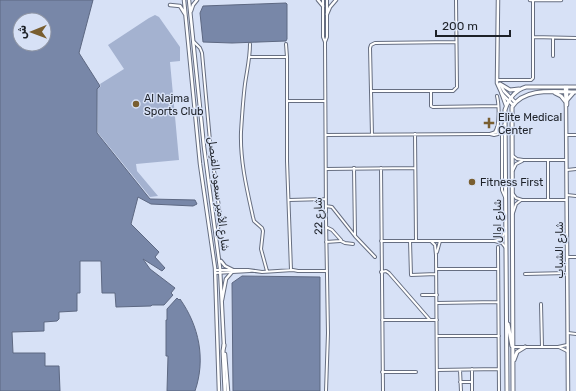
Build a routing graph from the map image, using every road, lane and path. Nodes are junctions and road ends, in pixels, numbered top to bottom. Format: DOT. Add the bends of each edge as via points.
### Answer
graph roads {
  1 [pos="184,0"];
  2 [pos="189,0"];
  3 [pos="193,0"];
  4 [pos="197,0"];
  5 [pos="318,0"];
  6 [pos="323,0"];
  7 [pos="327,0"];
  8 [pos="336,0"];
  9 [pos="456,0"];
  10 [pos="498,0"];
  11 [pos="530,0"];
  12 [pos="534,0"];
  13 [pos="550,0"];
  14 [pos="561,0"];
  15 [pos="170,5"];
  16 [pos="323,6"];
  17 [pos="327,14"];
  18 [pos="186,15"];
  19 [pos="191,16"];
  20 [pos="533,37"];
  21 [pos="553,38"];
  22 [pos="576,38"];
  23 [pos="194,42"];
  24 [pos="325,42"];
  25 [pos="456,42"];
  26 [pos="250,44"];
  27 [pos="286,44"];
  28 [pos="554,56"];
  29 [pos="287,57"];
  30 [pos="250,58"];
  31 [pos="497,80"];
  32 [pos="500,84"];
  33 [pos="566,87"];
  34 [pos="576,87"];
  35 [pos="521,88"];
  36 [pos="371,91"];
  37 [pos="431,91"];
  38 [pos="554,92"];
  39 [pos="566,92"];
  40 [pos="576,92"];
  41 [pos="502,94"];
  42 [pos="497,96"];
  43 [pos="510,99"];
  44 [pos="287,101"];
  45 [pos="325,101"];
  46 [pos="566,101"];
  47 [pos="514,104"];
  48 [pos="498,106"];
  49 [pos="506,106"];
  50 [pos="498,122"];
  51 [pos="505,124"];
  52 [pos="500,130"];
  53 [pos="495,133"];
  54 [pos="415,134"];
  55 [pos="490,134"];
  56 [pos="326,135"];
  57 [pos="372,135"];
  58 [pos="566,135"];
  59 [pos="576,135"];
  60 [pos="512,154"];
  61 [pos="523,160"];
  62 [pos="548,160"];
  63 [pos="566,160"];
  64 [pos="326,168"];
  65 [pos="354,168"];
  66 [pos="381,168"];
  67 [pos="415,168"];
  68 [pos="576,169"];
  69 [pos="566,170"];
  70 [pos="512,171"];
  71 [pos="512,193"];
  72 [pos="567,195"];
  73 [pos="576,196"];
  74 [pos="506,198"];
  75 [pos="326,199"];
  76 [pos="289,200"];
  77 [pos="522,200"];
  78 [pos="548,200"];
  79 [pos="567,200"];
  80 [pos="326,206"];
  81 [pos="512,216"];
  82 [pos="506,226"];
  83 [pos="326,227"];
  84 [pos="216,234"];
  85 [pos="355,236"];
  86 [pos="340,241"];
  87 [pos="381,241"];
  88 [pos="410,241"];
  89 [pos="416,241"];
  90 [pos="431,241"];
  91 [pos="440,241"];
  92 [pos="494,241"];
  93 [pos="326,242"];
  94 [pos="353,244"];
  95 [pos="498,247"];
  96 [pos="506,248"];
  97 [pos="436,255"];
  98 [pos="375,257"];
  99 [pos="567,257"];
  100 [pos="576,257"];
  101 [pos="220,259"];
  102 [pos="436,269"];
  103 [pos="498,269"];
  104 [pos="290,270"];
  105 [pos="233,271"];
  106 [pos="267,271"];
  107 [pos="327,271"];
  108 [pos="215,272"];
  109 [pos="221,272"];
  110 [pos="381,272"];
  111 [pos="567,273"];
  112 [pos="436,274"];
  113 [pos="525,274"];
  114 [pos="422,295"];
  115 [pos="437,295"];
  116 [pos="222,301"];
  117 [pos="498,302"];
  118 [pos="437,303"];
  119 [pos="541,304"];
  120 [pos="382,320"];
  121 [pos="430,320"];
  122 [pos="437,320"];
  123 [pos="507,322"];
  124 [pos="568,333"];
  125 [pos="576,334"];
  126 [pos="437,336"];
  127 [pos="499,336"];
  128 [pos="224,345"];
  129 [pos="568,345"];
  130 [pos="513,347"];
  131 [pos="525,347"];
  132 [pos="542,347"];
  133 [pos="558,347"];
  134 [pos="568,352"];
  135 [pos="513,364"];
  136 [pos="499,369"];
  137 [pos="437,370"];
  138 [pos="460,370"];
  139 [pos="472,370"];
  140 [pos="382,372"];
  141 [pos="416,372"];
  142 [pos="460,382"];
  143 [pos="472,382"];
  144 [pos="219,391"];
  145 [pos="224,391"];
  146 [pos="228,391"];
  147 [pos="326,391"];
  148 [pos="382,391"];
  149 [pos="437,391"];
  150 [pos="460,391"];
  151 [pos="472,391"];
  152 [pos="499,391"];
  153 [pos="507,391"];
  154 [pos="513,391"];
  155 [pos="568,391"];
  1 -- 2 [label="street"];
  1 -- 18 [label="street, شارع الأمير سعود الفيصل"];
  2 -- 3 [label="street"];
  2 -- 19 [label="street, شارع الأمير سعود الفيصل"];
  4 -- 19 [label="street"];
  5 -- 16 [label="street"];
  6 -- 16 [label="street, شارع 22"];
  7 -- 17 [label="street, شارع 22"];
  8 -- 17 [label="street"];
  9 -- 25 [label="street"];
  10 -- 31 [label="street"];
  11 -- 12 [label="street"];
  12 -- 13 [label="street"];
  12 -- 20 [label="street"];
  13 -- 14 [label="street"];
  15 -- 18 [label="street" via="180,6"];
  16 -- 24 [label="street, شارع 22"];
  17 -- 24 [label="street, شارع 22"];
  18 -- 108 [label="street, شارع الأمير سعود الفيصل" via="200,164"];
  19 -- 23 [label="street, شارع الأمير سعود الفيصل"];
  20 -- 21 [label="street"];
  20 -- 31 [label="street" via="532,80"];
  21 -- 22 [label="street"];
  21 -- 28 [label="street"];
  23 -- 84 [label="street, شارع الأمير سعود الفيصل" via="204,147"];
  23 -- 84 [label="street" via="202,53 220,215 220,225"];
  24 -- 45 [label="street, شارع 22"];
  25 -- 36 [label="street" via="371,44"];
  25 -- 37 [label="street" via="456,90"];
  26 -- 30 [label="street"];
  27 -- 29 [label="street"];
  29 -- 30 [label="street"];
  29 -- 44 [label="street"];
  30 -- 106 [label="street" via="244,94 242,158 254,221 263,231 261,249"];
  31 -- 32 [label="street"];
  31 -- 41 [label="street"];
  32 -- 35 [label="main road" via="510,90"];
  32 -- 43 [label="street"];
  33 -- 34 [label="main road"];
  33 -- 35 [label="main road"];
  33 -- 39 [label="street, شارع الشباب"];
  35 -- 43 [label="main road, شارع اوال"];
  36 -- 37 [label="street"];
  36 -- 57 [label="street"];
  37 -- 48 [label="street" via="433,107"];
  38 -- 39 [label="main road"];
  38 -- 46 [label="main road"];
  38 -- 47 [label="main road" via="522,96"];
  39 -- 40 [label="main road"];
  39 -- 46 [label="street, شارع الشباب"];
  40 -- 46 [label="main road"];
  41 -- 43 [label="street"];
  41 -- 49 [label="main road"];
  42 -- 48 [label="street"];
  43 -- 47 [label="street"];
  43 -- 49 [label="main road, شارع اوال"];
  44 -- 45 [label="street"];
  44 -- 76 [label="street"];
  45 -- 56 [label="street, شارع 22"];
  46 -- 58 [label="street, شارع الشباب"];
  47 -- 60 [label="main road, شارع اوال"];
  48 -- 50 [label="street"];
  49 -- 51 [label="main road, شارع اوال"];
  50 -- 52 [label="street"];
  50 -- 53 [label="street"];
  51 -- 52 [label="street"];
  51 -- 74 [label="main road, شارع اوال"];
  52 -- 53 [label="street"];
  52 -- 55 [label="street" via="498,134"];
  52 -- 74 [label="street" via="502,190"];
  53 -- 55 [label="street"];
  54 -- 55 [label="street"];
  54 -- 57 [label="street"];
  54 -- 67 [label="street"];
  56 -- 57 [label="street"];
  56 -- 64 [label="street, شارع 22"];
  58 -- 59 [label="street"];
  58 -- 63 [label="street, شارع الشباب"];
  60 -- 61 [label="street"];
  60 -- 70 [label="main road, شارع اوال"];
  61 -- 62 [label="street"];
  61 -- 70 [label="street" via="516,164"];
  62 -- 63 [label="street"];
  62 -- 78 [label="street"];
  63 -- 69 [label="street, شارع الشباب"];
  64 -- 65 [label="street"];
  64 -- 75 [label="street, شارع 22"];
  65 -- 66 [label="street"];
  65 -- 85 [label="street"];
  66 -- 67 [label="street"];
  66 -- 87 [label="street"];
  67 -- 89 [label="street"];
  68 -- 69 [label="street"];
  69 -- 72 [label="street, شارع الشباب"];
  70 -- 71 [label="main road, شارع اوال"];
  71 -- 77 [label="street"];
  71 -- 81 [label="main road, شارع اوال"];
  72 -- 73 [label="street"];
  72 -- 79 [label="street, شارع الشباب"];
  74 -- 82 [label="main road, شارع اوال"];
  75 -- 76 [label="street"];
  75 -- 80 [label="street, شارع 22"];
  76 -- 104 [label="street"];
  77 -- 78 [label="street"];
  77 -- 81 [label="street" via="516,204"];
  78 -- 79 [label="street"];
  79 -- 99 [label="street, شارع الشباب"];
  80 -- 83 [label="street, شارع 22"];
  80 -- 85 [label="street" via="332,207"];
  81 -- 130 [label="main road, شارع اوال"];
  82 -- 92 [label="street" via="502,238"];
  82 -- 96 [label="main road, شارع اوال"];
  83 -- 86 [label="street" via="332,230"];
  83 -- 93 [label="street, شارع 22"];
  84 -- 101 [label="street, شارع الأمير سعود الفيصل"];
  85 -- 98 [label="street"];
  86 -- 93 [label="street"];
  86 -- 94 [label="street"];
  87 -- 88 [label="street"];
  87 -- 110 [label="street"];
  88 -- 89 [label="street"];
  88 -- 112 [label="street" via="411,275"];
  89 -- 90 [label="street"];
  90 -- 91 [label="street"];
  90 -- 97 [label="street" via="435,245"];
  91 -- 92 [label="street"];
  91 -- 97 [label="street"];
  92 -- 96 [label="street" via="502,243"];
  93 -- 107 [label="street, شارع 22"];
  95 -- 103 [label="street"];
  96 -- 123 [label="main road, شارع اوال"];
  97 -- 102 [label="street"];
  99 -- 100 [label="street"];
  99 -- 111 [label="street, شارع الشباب"];
  101 -- 105 [label="street"];
  101 -- 109 [label="street, شارع الأمير سعود الفيصل"];
  102 -- 103 [label="street"];
  102 -- 112 [label="street"];
  103 -- 117 [label="street"];
  104 -- 106 [label="street"];
  104 -- 107 [label="street"];
  105 -- 106 [label="street"];
  105 -- 109 [label="street"];
  105 -- 116 [label="street" via="226,279"];
  107 -- 147 [label="street, شارع 22"];
  108 -- 109 [label="street"];
  108 -- 144 [label="street, شارع الأمير سعود الفيصل"];
  109 -- 116 [label="street, شارع الأمير سعود الفيصل"];
  110 -- 120 [label="street"];
  110 -- 121 [label="street" via="389,273"];
  111 -- 113 [label="street"];
  111 -- 124 [label="street, شارع الشباب"];
  112 -- 115 [label="street"];
  114 -- 115 [label="street"];
  115 -- 118 [label="street"];
  116 -- 128 [label="street, شارع الأمير سعود الفيصل"];
  117 -- 118 [label="street"];
  117 -- 127 [label="street"];
  118 -- 122 [label="street"];
  119 -- 132 [label="street"];
  120 -- 121 [label="street"];
  120 -- 140 [label="street"];
  121 -- 122 [label="street"];
  122 -- 126 [label="street"];
  123 -- 130 [label="main road"];
  123 -- 153 [label="main road, شارع اوال"];
  124 -- 125 [label="street"];
  124 -- 129 [label="street, شارع الشباب"];
  126 -- 127 [label="street"];
  126 -- 137 [label="street"];
  127 -- 136 [label="street"];
  128 -- 145 [label="main road"];
  128 -- 146 [label="street, شارع الأمير سعود الفيصل"];
  129 -- 133 [label="street"];
  129 -- 134 [label="street, شارع الشباب"];
  130 -- 131 [label="street"];
  130 -- 135 [label="main road, شارع اوال"];
  131 -- 132 [label="street"];
  131 -- 135 [label="main road" via="517,352"];
  132 -- 133 [label="street"];
  133 -- 134 [label="street"];
  134 -- 155 [label="street, شارع الشباب"];
  135 -- 154 [label="main road, شارع اوال"];
  136 -- 139 [label="street"];
  136 -- 152 [label="street"];
  137 -- 138 [label="street"];
  137 -- 149 [label="street"];
  138 -- 139 [label="street"];
  138 -- 142 [label="street"];
  139 -- 143 [label="street"];
  140 -- 141 [label="street"];
  140 -- 148 [label="street"];
  142 -- 143 [label="street"];
  142 -- 150 [label="street"];
  143 -- 151 [label="street"];
}
